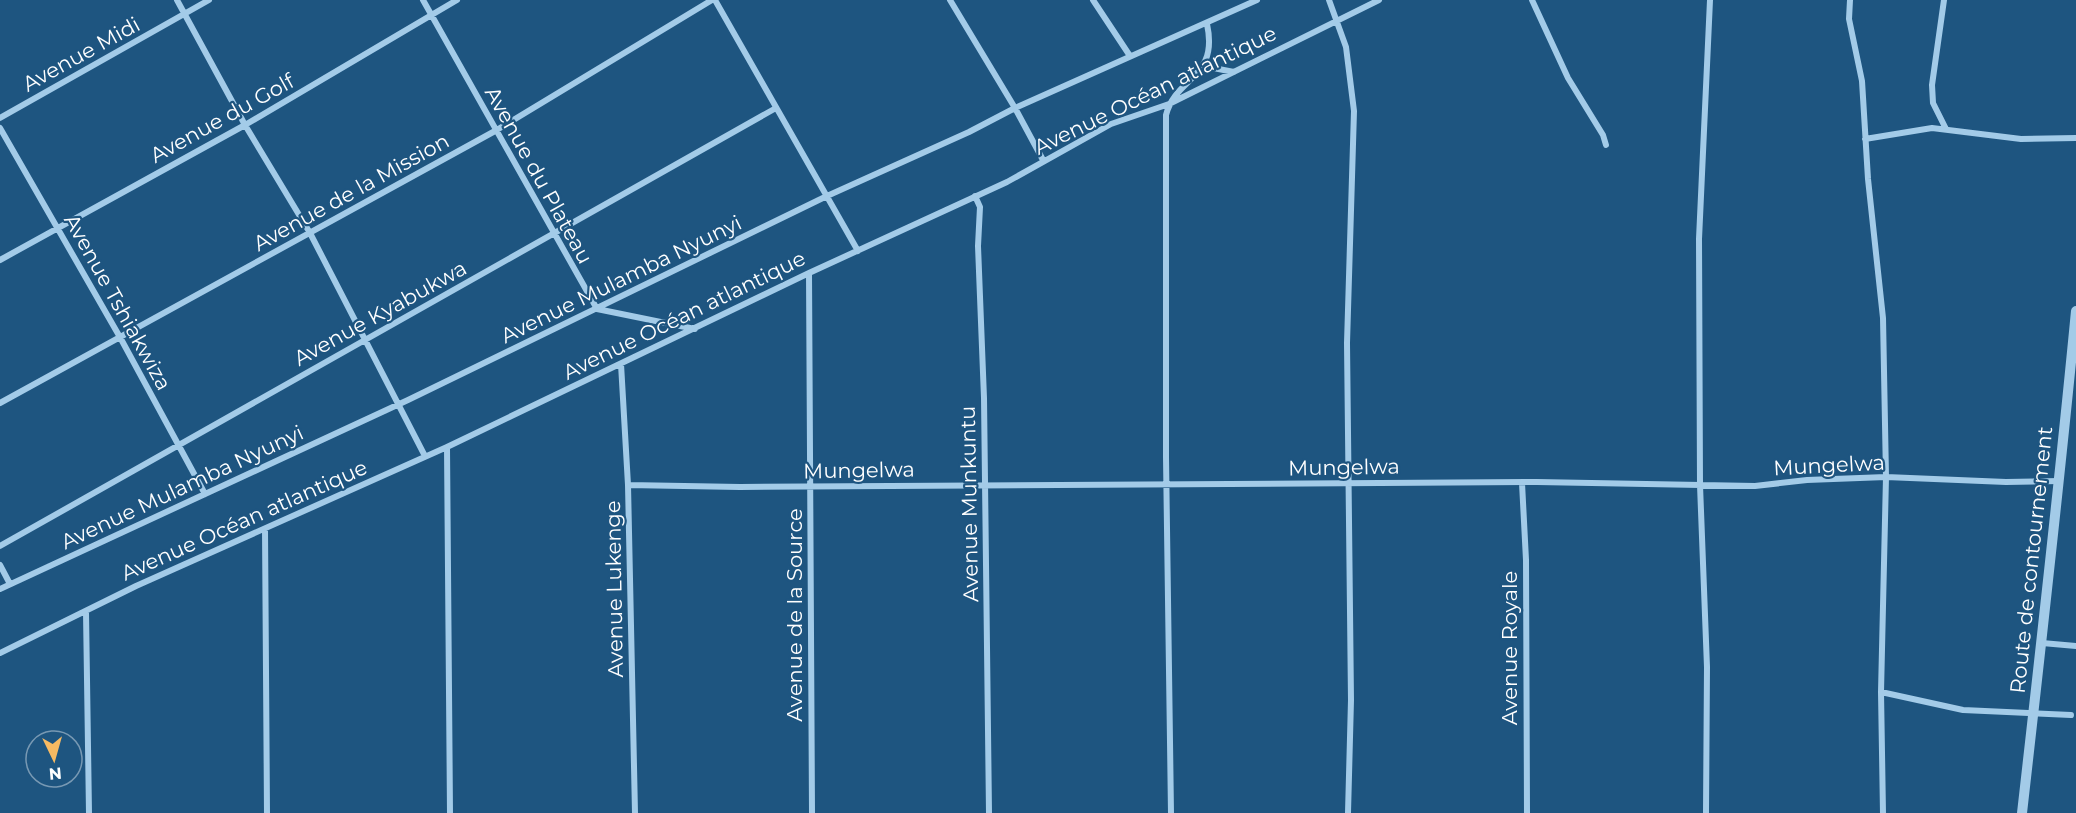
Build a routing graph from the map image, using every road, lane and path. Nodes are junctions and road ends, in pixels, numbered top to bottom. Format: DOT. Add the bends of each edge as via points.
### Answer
graph roads {
  1 [pos="177,0"];
  2 [pos="208,0"];
  3 [pos="423,0"];
  4 [pos="457,0"];
  5 [pos="714,0"];
  6 [pos="950,0"];
  7 [pos="1093,0"];
  8 [pos="1257,0"];
  9 [pos="1329,0"];
  10 [pos="1379,0"];
  11 [pos="1532,0"];
  12 [pos="1710,0"];
  13 [pos="1850,0"];
  14 [pos="1944,0"];
  15 [pos="184,14"];
  16 [pos="431,15"];
  17 [pos="1337,20"];
  18 [pos="1207,24"];
  19 [pos="1130,56"];
  20 [pos="1203,66"];
  21 [pos="1234,72"];
  22 [pos="1169,104"];
  23 [pos="776,108"];
  24 [pos="1015,108"];
  25 [pos="0,118"];
  26 [pos="245,125"];
  27 [pos="0,128"];
  28 [pos="1946,129"];
  29 [pos="495,131"];
  30 [pos="2076,138"];
  31 [pos="1865,139"];
  32 [pos="1606,145"];
  33 [pos="1043,160"];
  34 [pos="827,196"];
  35 [pos="975,196"];
  36 [pos="57,227"];
  37 [pos="310,233"];
  38 [pos="554,236"];
  39 [pos="858,251"];
  40 [pos="0,260"];
  41 [pos="809,273"];
  42 [pos="597,309"];
  43 [pos="2076,310"];
  44 [pos="696,329"];
  45 [pos="121,339"];
  46 [pos="366,339"];
  47 [pos="621,364"];
  48 [pos="0,404"];
  49 [pos="398,405"];
  50 [pos="178,445"];
  51 [pos="447,447"];
  52 [pos="424,456"];
  53 [pos="1886,477"];
  54 [pos="2060,481"];
  55 [pos="1347,483"];
  56 [pos="1522,483"];
  57 [pos="1167,484"];
  58 [pos="628,485"];
  59 [pos="985,485"];
  60 [pos="1700,485"];
  61 [pos="810,486"];
  62 [pos="205,494"];
  63 [pos="265,529"];
  64 [pos="0,546"];
  65 [pos="0,565"];
  66 [pos="10,584"];
  67 [pos="0,589"];
  68 [pos="86,612"];
  69 [pos="2042,643"];
  70 [pos="2076,646"];
  71 [pos="0,653"];
  72 [pos="1881,692"];
  73 [pos="2033,712"];
  74 [pos="2071,715"];
  75 [pos="89,813"];
  76 [pos="267,813"];
  77 [pos="450,813"];
  78 [pos="635,813"];
  79 [pos="812,813"];
  80 [pos="989,813"];
  81 [pos="1172,813"];
  82 [pos="1348,813"];
  83 [pos="1527,813"];
  84 [pos="1706,813"];
  85 [pos="1882,813"];
  86 [pos="2022,813"];
  1 -- 15 [label="street"];
  2 -- 15 [label="street, Avenue Midi"];
  3 -- 16 [label="street, Avenue du Plateau"];
  4 -- 16 [label="street, Avenue du Golf"];
  5 -- 23 [label="street"];
  5 -- 29 [label="street, Avenue de la Mission"];
  6 -- 24 [label="street"];
  7 -- 19 [label="street"];
  8 -- 18 [label="street, Avenue Mulamba Nyunyi"];
  9 -- 17 [label="street"];
  10 -- 17 [label="street, Avenue Océan atlantique"];
  11 -- 32 [label="street" via="1568,78"];
  12 -- 60 [label="street" via="1699,239"];
  13 -- 31 [label="street" via="1849,19 1862,81"];
  14 -- 28 [label="street" via="1932,85 1933,103"];
  15 -- 25 [label="street, Avenue Midi"];
  15 -- 26 [label="street"];
  16 -- 26 [label="street, Avenue du Golf"];
  16 -- 29 [label="street, Avenue du Plateau"];
  17 -- 21 [label="street, Avenue Océan atlantique"];
  17 -- 55 [label="street" via="1351,71 1354,111"];
  18 -- 19 [label="street, Avenue Mulamba Nyunyi"];
  18 -- 20 [label="street" via="1211,44"];
  19 -- 24 [label="street, Avenue Mulamba Nyunyi"];
  20 -- 21 [label="street"];
  20 -- 22 [label="street"];
  21 -- 22 [label="street, Avenue Océan atlantique"];
  22 -- 33 [label="street, Avenue Océan atlantique" via="1111,124"];
  22 -- 57 [label="street" via="1165,151"];
  23 -- 34 [label="street"];
  23 -- 38 [label="street, Avenue Kyabukwa"];
  24 -- 33 [label="street"];
  24 -- 34 [label="street, Avenue Mulamba Nyunyi"];
  26 -- 36 [label="street, Avenue du Golf"];
  26 -- 37 [label="street"];
  27 -- 36 [label="street, Avenue Tshiakwiza"];
  28 -- 30 [label="street" via="2021,139"];
  28 -- 31 [label="street"];
  29 -- 37 [label="street, Avenue de la Mission"];
  29 -- 38 [label="street, Avenue du Plateau"];
  31 -- 53 [label="street" via="1883,318"];
  33 -- 35 [label="street, Avenue Océan atlantique"];
  34 -- 39 [label="street"];
  34 -- 42 [label="street, Avenue Mulamba Nyunyi"];
  35 -- 39 [label="street, Avenue Océan atlantique"];
  35 -- 59 [label="street, Avenue Munkuntu" via="980,207"];
  36 -- 40 [label="street, Avenue du Golf"];
  36 -- 45 [label="street, Avenue Tshiakwiza"];
  37 -- 45 [label="street, Avenue de la Mission"];
  37 -- 46 [label="street"];
  38 -- 42 [label="street, Avenue du Plateau"];
  38 -- 46 [label="street, Avenue Kyabukwa"];
  39 -- 41 [label="street, Avenue Océan atlantique"];
  41 -- 44 [label="street, Avenue Océan atlantique"];
  41 -- 61 [label="street, Avenue de la Source"];
  42 -- 44 [label="street"];
  42 -- 49 [label="street, Avenue Mulamba Nyunyi"];
  43 -- 54 [label="street, Route de contournement"];
  44 -- 47 [label="street, Avenue Océan atlantique"];
  45 -- 48 [label="street, Avenue de la Mission"];
  45 -- 50 [label="street, Avenue Tshiakwiza"];
  46 -- 49 [label="street"];
  46 -- 50 [label="street, Avenue Kyabukwa"];
  47 -- 51 [label="street, Avenue Océan atlantique"];
  47 -- 58 [label="street, Avenue Lukenge"];
  49 -- 52 [label="street"];
  49 -- 62 [label="street, Avenue Mulamba Nyunyi"];
  50 -- 62 [label="street, Avenue Tshiakwiza"];
  50 -- 64 [label="street, Avenue Kyabukwa"];
  51 -- 52 [label="street, Avenue Océan atlantique"];
  51 -- 77 [label="street"];
  52 -- 63 [label="street, Avenue Océan atlantique"];
  53 -- 54 [label="street, Mungelwa"];
  53 -- 60 [label="street, Mungelwa" via="1755,486"];
  53 -- 72 [label="street"];
  54 -- 69 [label="street, Route de contournement"];
  55 -- 56 [label="street, Mungelwa"];
  55 -- 57 [label="street, Mungelwa"];
  55 -- 82 [label="street" via="1351,700"];
  56 -- 60 [label="street, Mungelwa"];
  56 -- 83 [label="street, Avenue Royale"];
  57 -- 59 [label="street, Mungelwa"];
  57 -- 81 [label="street"];
  58 -- 61 [label="street, Mungelwa"];
  58 -- 78 [label="street, Avenue Lukenge"];
  59 -- 61 [label="street, Mungelwa"];
  59 -- 80 [label="street, Avenue Munkuntu"];
  60 -- 84 [label="street" via="1707,667"];
  61 -- 79 [label="street, Avenue de la Source"];
  62 -- 66 [label="street, Avenue Mulamba Nyunyi"];
  63 -- 68 [label="street, Avenue Océan atlantique"];
  63 -- 76 [label="street"];
  65 -- 66 [label="street"];
  66 -- 67 [label="street, Avenue Mulamba Nyunyi"];
  68 -- 71 [label="street, Avenue Océan atlantique"];
  68 -- 75 [label="street"];
  69 -- 70 [label="street"];
  69 -- 73 [label="street, Route de contournement"];
  72 -- 73 [label="street" via="1963,710"];
  72 -- 85 [label="street"];
  73 -- 74 [label="street"];
  73 -- 86 [label="street, Route de contournement"];
}
